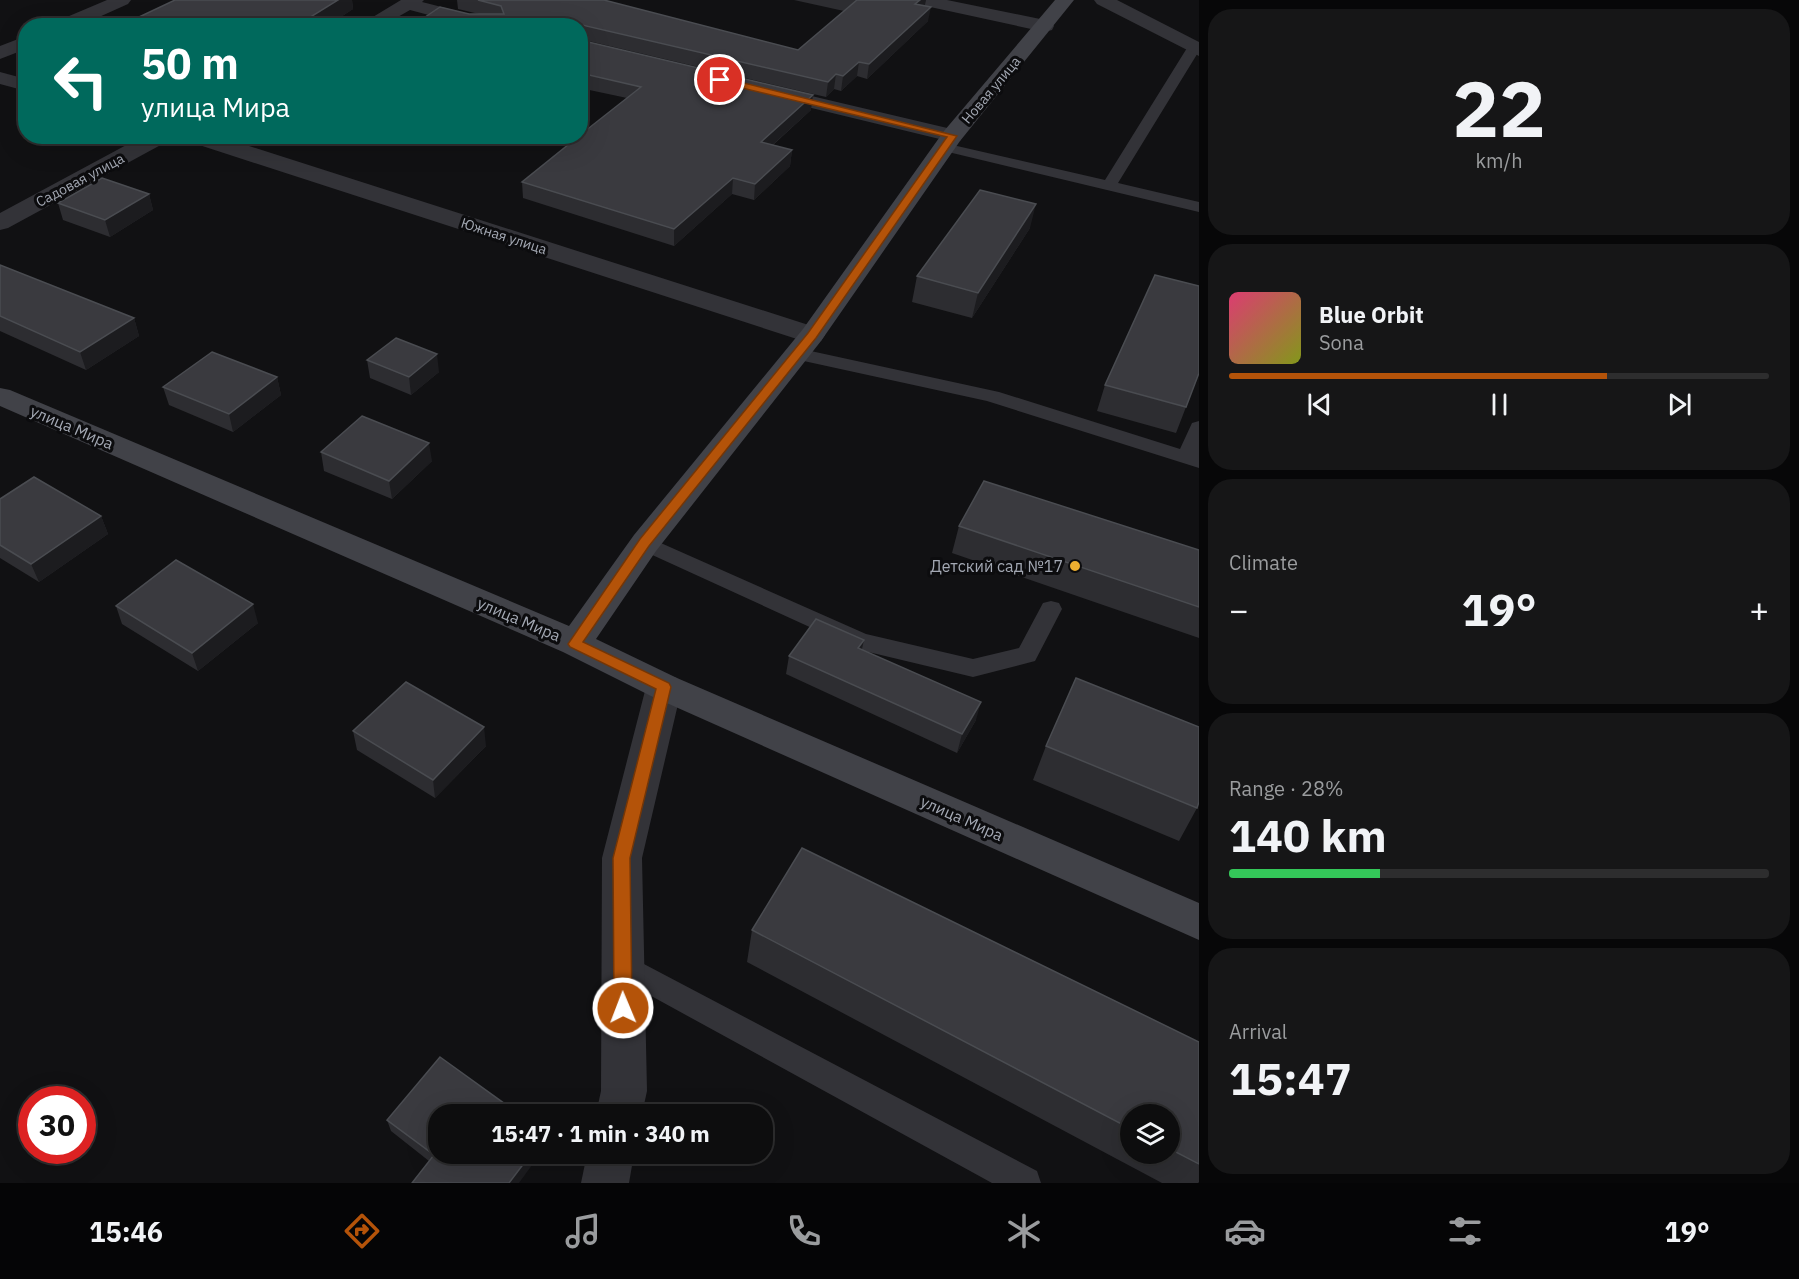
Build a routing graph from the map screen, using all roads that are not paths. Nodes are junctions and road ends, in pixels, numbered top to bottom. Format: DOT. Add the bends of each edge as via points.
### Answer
graph roads {
  1 [pos="122,0"];
  2 [pos="921,0"];
  3 [pos="1065,0"];
  4 [pos="1103,0"];
  5 [pos="411,2"];
  6 [pos="80,18"];
  7 [pos="382,18"];
  8 [pos="466,18"];
  9 [pos="1045,26"];
  10 [pos="18,45"];
  11 [pos="1197,49"];
  12 [pos="0,53"];
  13 [pos="0,78"];
  14 [pos="18,83"];
  15 [pos="755,88"];
  16 [pos="948,141"];
  17 [pos="145,144"];
  18 [pos="218,144"];
  19 [pos="1109,186"];
  20 [pos="1199,207"];
  21 [pos="0,223"];
  22 [pos="805,344"];
  23 [pos="0,396"];
  24 [pos="1199,427"];
  25 [pos="1193,460"];
  26 [pos="645,543"];
  27 [pos="1051,609"];
  28 [pos="575,644"];
  29 [pos="664,687"];
  30 [pos="1199,922"];
  31 [pos="623,966"];
  32 [pos="622,1104"];
  33 [pos="609,1164"];
  34 [pos="605,1183"];
  35 [pos="1025,1183"];
  1 -- 6 [label="street"];
  2 -- 9 [label="street"];
  3 -- 9 [label="street, Новая улица"];
  4 -- 11 [label="street"];
  5 -- 7 [label="street"];
  5 -- 8 [label="street"];
  9 -- 16 [label="street, Новая улица"];
  10 -- 12 [label="street"];
  11 -- 19 [label="lane"];
  13 -- 14 [label="street"];
  15 -- 16 [label="street"];
  16 -- 19 [label="lane"];
  16 -- 22 [label="street, Новая улица"];
  17 -- 21 [label="street, Садовая улица"];
  18 -- 22 [label="street, Южная улица"];
  19 -- 20 [label="lane"];
  22 -- 25 [label="lane" via="992,396"];
  22 -- 26 [label="street, Новая улица"];
  23 -- 28 [label="street, улица Мира"];
  24 -- 25 [label="lane"];
  26 -- 27 [label="lane" via="860,641 973,668 1028,656"];
  26 -- 28 [label="street, Новая улица"];
  28 -- 29 [label="street, улица Мира"];
  29 -- 30 [label="street, улица Мира"];
  29 -- 31 [label="street" via="622,858"];
  31 -- 32 [label="street"];
  31 -- 35 [label="lane"];
  33 -- 34 [label="street"];
}
